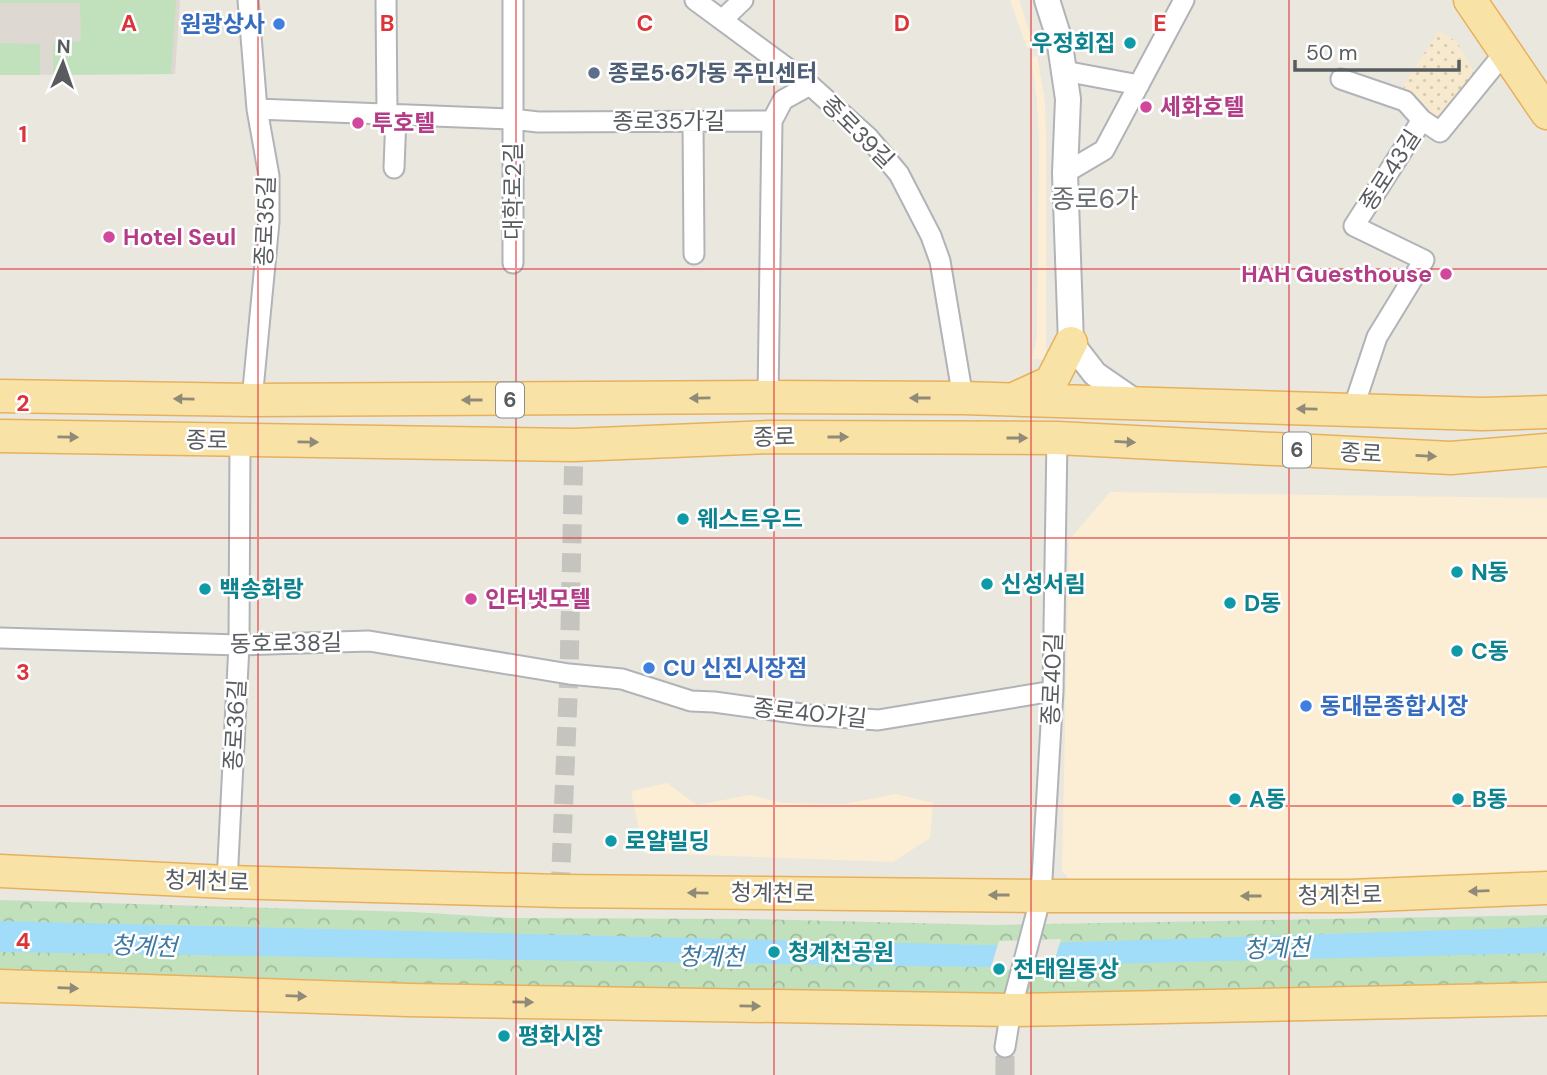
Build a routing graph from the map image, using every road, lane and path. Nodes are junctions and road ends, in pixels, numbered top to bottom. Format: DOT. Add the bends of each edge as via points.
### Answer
graph roads {
  1 [pos="248,0"];
  2 [pos="386,0"];
  3 [pos="513,0"];
  4 [pos="695,0"];
  5 [pos="743,0"];
  6 [pos="1047,0"];
  7 [pos="1184,0"];
  8 [pos="1470,0"];
  9 [pos="722,20"];
  10 [pos="1505,52"];
  11 [pos="1064,71"];
  12 [pos="1341,79"];
  13 [pos="810,85"];
  14 [pos="1139,85"];
  15 [pos="257,109"];
  16 [pos="1547,113"];
  17 [pos="391,114"];
  18 [pos="513,119"];
  19 [pos="1422,120"];
  20 [pos="693,121"];
  21 [pos="772,121"];
  22 [pos="394,168"];
  23 [pos="1065,173"];
  24 [pos="694,254"];
  25 [pos="1424,260"];
  26 [pos="513,263"];
  27 [pos="1071,343"];
  28 [pos="0,396"];
  29 [pos="768,397"];
  30 [pos="962,398"];
  31 [pos="1013,399"];
  32 [pos="253,400"];
  33 [pos="1137,403"];
  34 [pos="1353,410"];
  35 [pos="1547,412"];
  36 [pos="0,436"];
  37 [pos="1057,439"];
  38 [pos="240,441"];
  39 [pos="1544,451"];
  40 [pos="0,638"];
  41 [pos="239,645"];
  42 [pos="569,674"];
  43 [pos="1053,691"];
  44 [pos="0,871"];
  45 [pos="227,882"];
  46 [pos="1547,888"];
  47 [pos="1039,908"];
  48 [pos="0,986"];
  49 [pos="1547,999"];
  50 [pos="1014,1000"];
  51 [pos="1005,1047"];
  1 -- 15 [label="street, 종로35길"];
  2 -- 17 [label="street"];
  3 -- 18 [label="street"];
  4 -- 9 [label="street, 종로39길"];
  5 -- 9 [label="street"];
  6 -- 11 [label="street"];
  7 -- 14 [label="street"];
  8 -- 10 [label="main road"];
  9 -- 13 [label="street, 종로39길"];
  10 -- 16 [label="main road"];
  10 -- 19 [label="street, 종로43길" via="1440,132"];
  11 -- 14 [label="street"];
  11 -- 23 [label="street" via="1068,99"];
  12 -- 19 [label="street" via="1405,101"];
  13 -- 21 [label="street" via="783,100"];
  13 -- 30 [label="street, 종로39길" via="869,137 899,174 931,236 940,261"];
  14 -- 23 [label="street" via="1104,150"];
  15 -- 17 [label="street, 종로35가길"];
  15 -- 32 [label="street, 종로35길" via="269,176 269,222"];
  17 -- 18 [label="street, 종로35가길"];
  17 -- 22 [label="street"];
  18 -- 20 [label="street, 종로35가길"];
  18 -- 26 [label="street, 대학로2길"];
  19 -- 25 [label="street, 종로43길" via="1354,226"];
  20 -- 21 [label="street, 종로35가길"];
  20 -- 24 [label="street"];
  21 -- 29 [label="street, 종로"];
  23 -- 27 [label="street"];
  25 -- 34 [label="street, 종로" via="1377,337"];
  27 -- 31 [label="main road" via="1051,382"];
  27 -- 33 [label="street" via="1095,374"];
  32 -- 28 [label="main road, 종로 / 6, one-way"];
  30 -- 29 [label="main road, 종로 / 6, one-way"];
  29 -- 32 [label="main road, 종로 / 6, one-way"];
  30 -- 31 [label="main road, 종로 / 6"];
  31 -- 33 [label="main road, 종로 / 6"];
  34 -- 33 [label="main road, 종로 / 6, one-way"];
  34 -- 35 [label="main road, 종로 / 6"];
  36 -- 38 [label="main road, 종로 / 6, one-way"];
  38 -- 37 [label="main road, 종로 / 6, one-way" via="574,445 769,437"];
  37 -- 39 [label="main road, 종로 / 6, one-way" via="1451,458"];
  37 -- 43 [label="street, 종로40길"];
  38 -- 41 [label="street, 종로36길"];
  40 -- 41 [label="street, 동호로38길"];
  41 -- 42 [label="street, 동호로38길" via="369,641"];
  41 -- 45 [label="street, 종로36길"];
  42 -- 43 [label="street, 종로40가길" via="622,679 691,701 878,720"];
  43 -- 47 [label="street, 종로40길"];
  44 -- 45 [label="main road, 청계천로"];
  47 -- 45 [label="main road, 청계천로, one-way"];
  46 -- 47 [label="main road, 청계천로, one-way"];
  47 -- 50 [label="street, 종로40길"];
  48 -- 50 [label="main road, one-way" via="408,1000"];
  49 -- 50 [label="main road"];
  50 -- 51 [label="street"];
}
